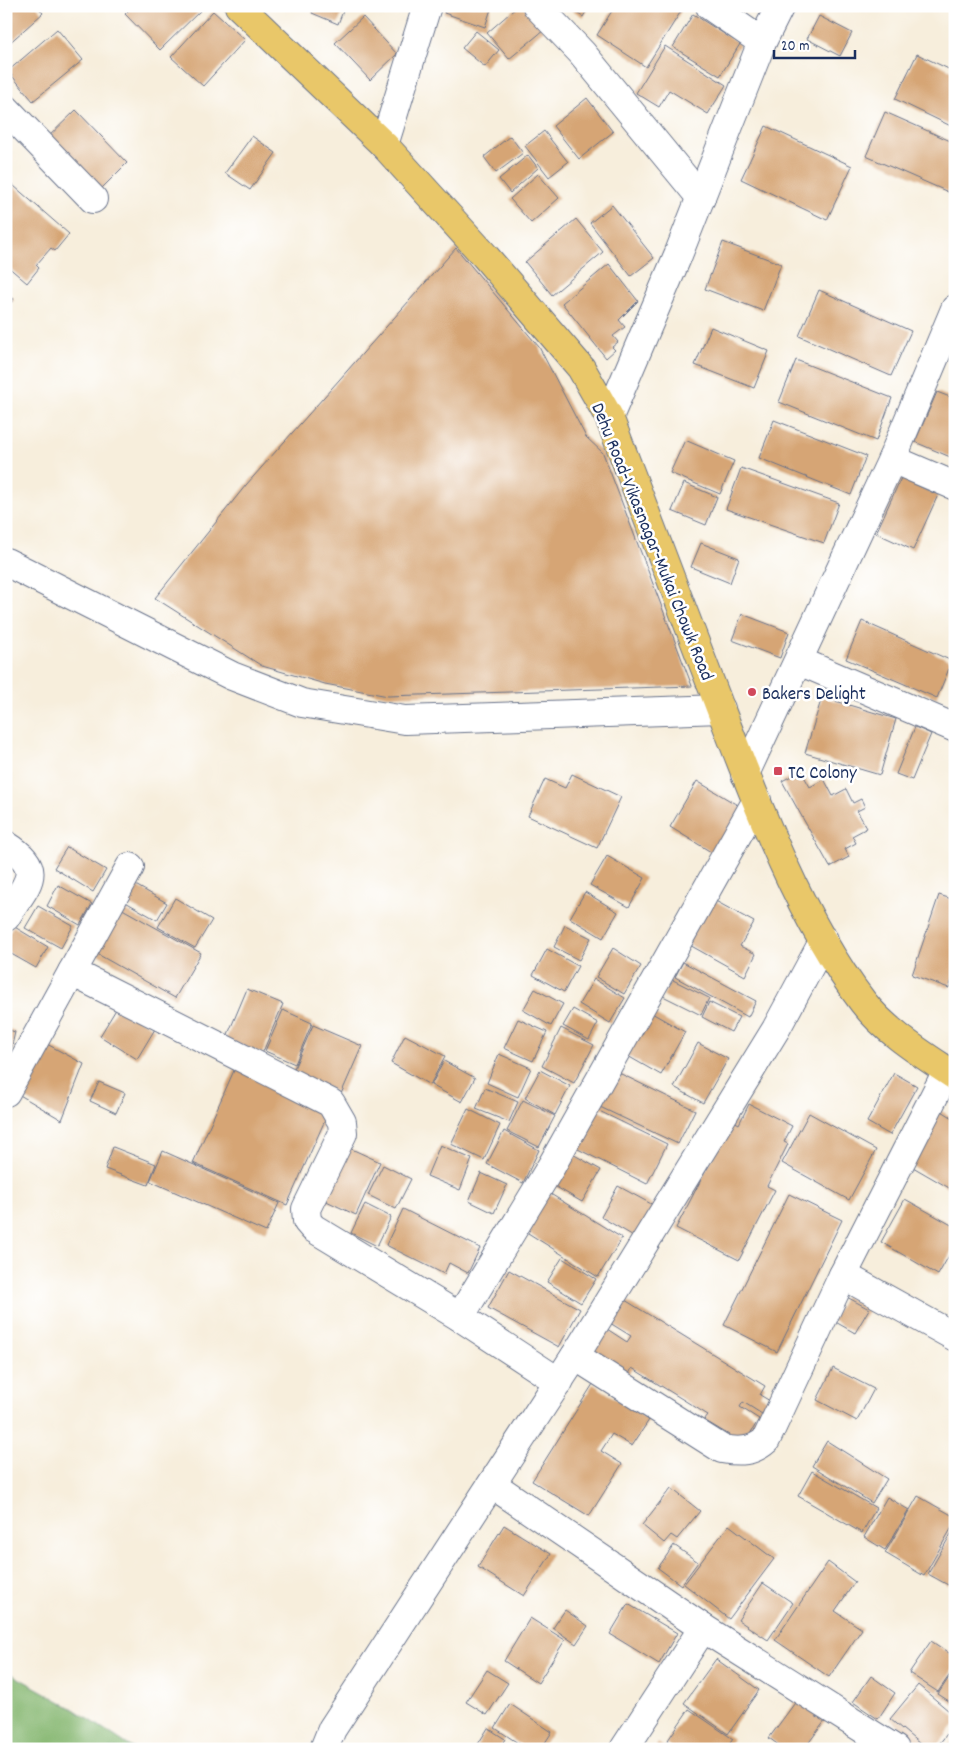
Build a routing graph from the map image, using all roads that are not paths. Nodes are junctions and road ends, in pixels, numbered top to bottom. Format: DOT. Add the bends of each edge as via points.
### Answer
graph roads {
  1 [pos="239,6"];
  2 [pos="427,6"];
  3 [pos="537,6"];
  4 [pos="710,6"];
  5 [pos="780,6"];
  6 [pos="762,42"];
  7 [pos="6,110"];
  8 [pos="384,145"];
  9 [pos="701,198"];
  10 [pos="93,199"];
  11 [pos="955,309"];
  12 [pos="609,417"];
  13 [pos="892,460"];
  14 [pos="955,486"];
  15 [pos="6,562"];
  16 [pos="799,661"];
  17 [pos="720,709"];
  18 [pos="955,728"];
  19 [pos="745,774"];
  20 [pos="757,800"];
  21 [pos="6,845"];
  22 [pos="130,867"];
  23 [pos="6,917"];
  24 [pos="824,940"];
  25 [pos="81,978"];
  26 [pos="951,1074"];
  27 [pos="6,1092"];
  28 [pos="842,1275"];
  29 [pos="460,1317"];
  30 [pos="955,1337"];
  31 [pos="575,1356"];
  32 [pos="559,1382"];
  33 [pos="493,1485"];
  34 [pos="703,1628"];
  35 [pos="324,1749"];
  36 [pos="624,1749"];
  37 [pos="894,1749"];
  1 -- 8 [label="main road, Dehu Road-Vikasnagar-Mukai Chowk Road"];
  2 -- 8 [label="street"];
  3 -- 9 [label="street" via="582,53"];
  4 -- 6 [label="street"];
  5 -- 6 [label="street"];
  6 -- 9 [label="street"];
  7 -- 10 [label="street"];
  8 -- 12 [label="main road, Dehu Road-Vikasnagar-Mukai Chowk Road" via="581,368"];
  9 -- 12 [label="street"];
  11 -- 13 [label="street"];
  12 -- 17 [label="main road, Dehu Road-Vikasnagar-Mukai Chowk Road"];
  13 -- 14 [label="street"];
  13 -- 16 [label="street"];
  15 -- 17 [label="street" via="232,676 302,703 405,720"];
  16 -- 18 [label="street"];
  16 -- 19 [label="street"];
  17 -- 19 [label="main road, Dehu Road-Vikasnagar-Mukai Chowk Road"];
  19 -- 20 [label="main road, Dehu Road-Vikasnagar-Mukai Chowk Road"];
  20 -- 24 [label="main road, Dehu Road-Vikasnagar-Mukai Chowk Road" via="777,848"];
  20 -- 29 [label="street" via="552,1165"];
  21 -- 23 [label="street" via="21,854 28,863 30,876"];
  22 -- 25 [label="street"];
  24 -- 26 [label="main road, Dehu Road-Vikasnagar-Mukai Chowk Road" via="836,964 865,1004 895,1033"];
  24 -- 31 [label="street" via="776,1029"];
  25 -- 27 [label="street"];
  25 -- 29 [label="street" via="331,1103 342,1122 343,1133 306,1209 307,1221 313,1228"];
  26 -- 28 [label="street"];
  28 -- 30 [label="street"];
  28 -- 31 [label="street" via="766,1440 758,1448 722,1450"];
  29 -- 32 [label="street"];
  31 -- 32 [label="street"];
  32 -- 33 [label="street"];
  33 -- 34 [label="street"];
  33 -- 35 [label="street" via="332,1729"];
  34 -- 36 [label="street"];
  34 -- 37 [label="street"];
}
